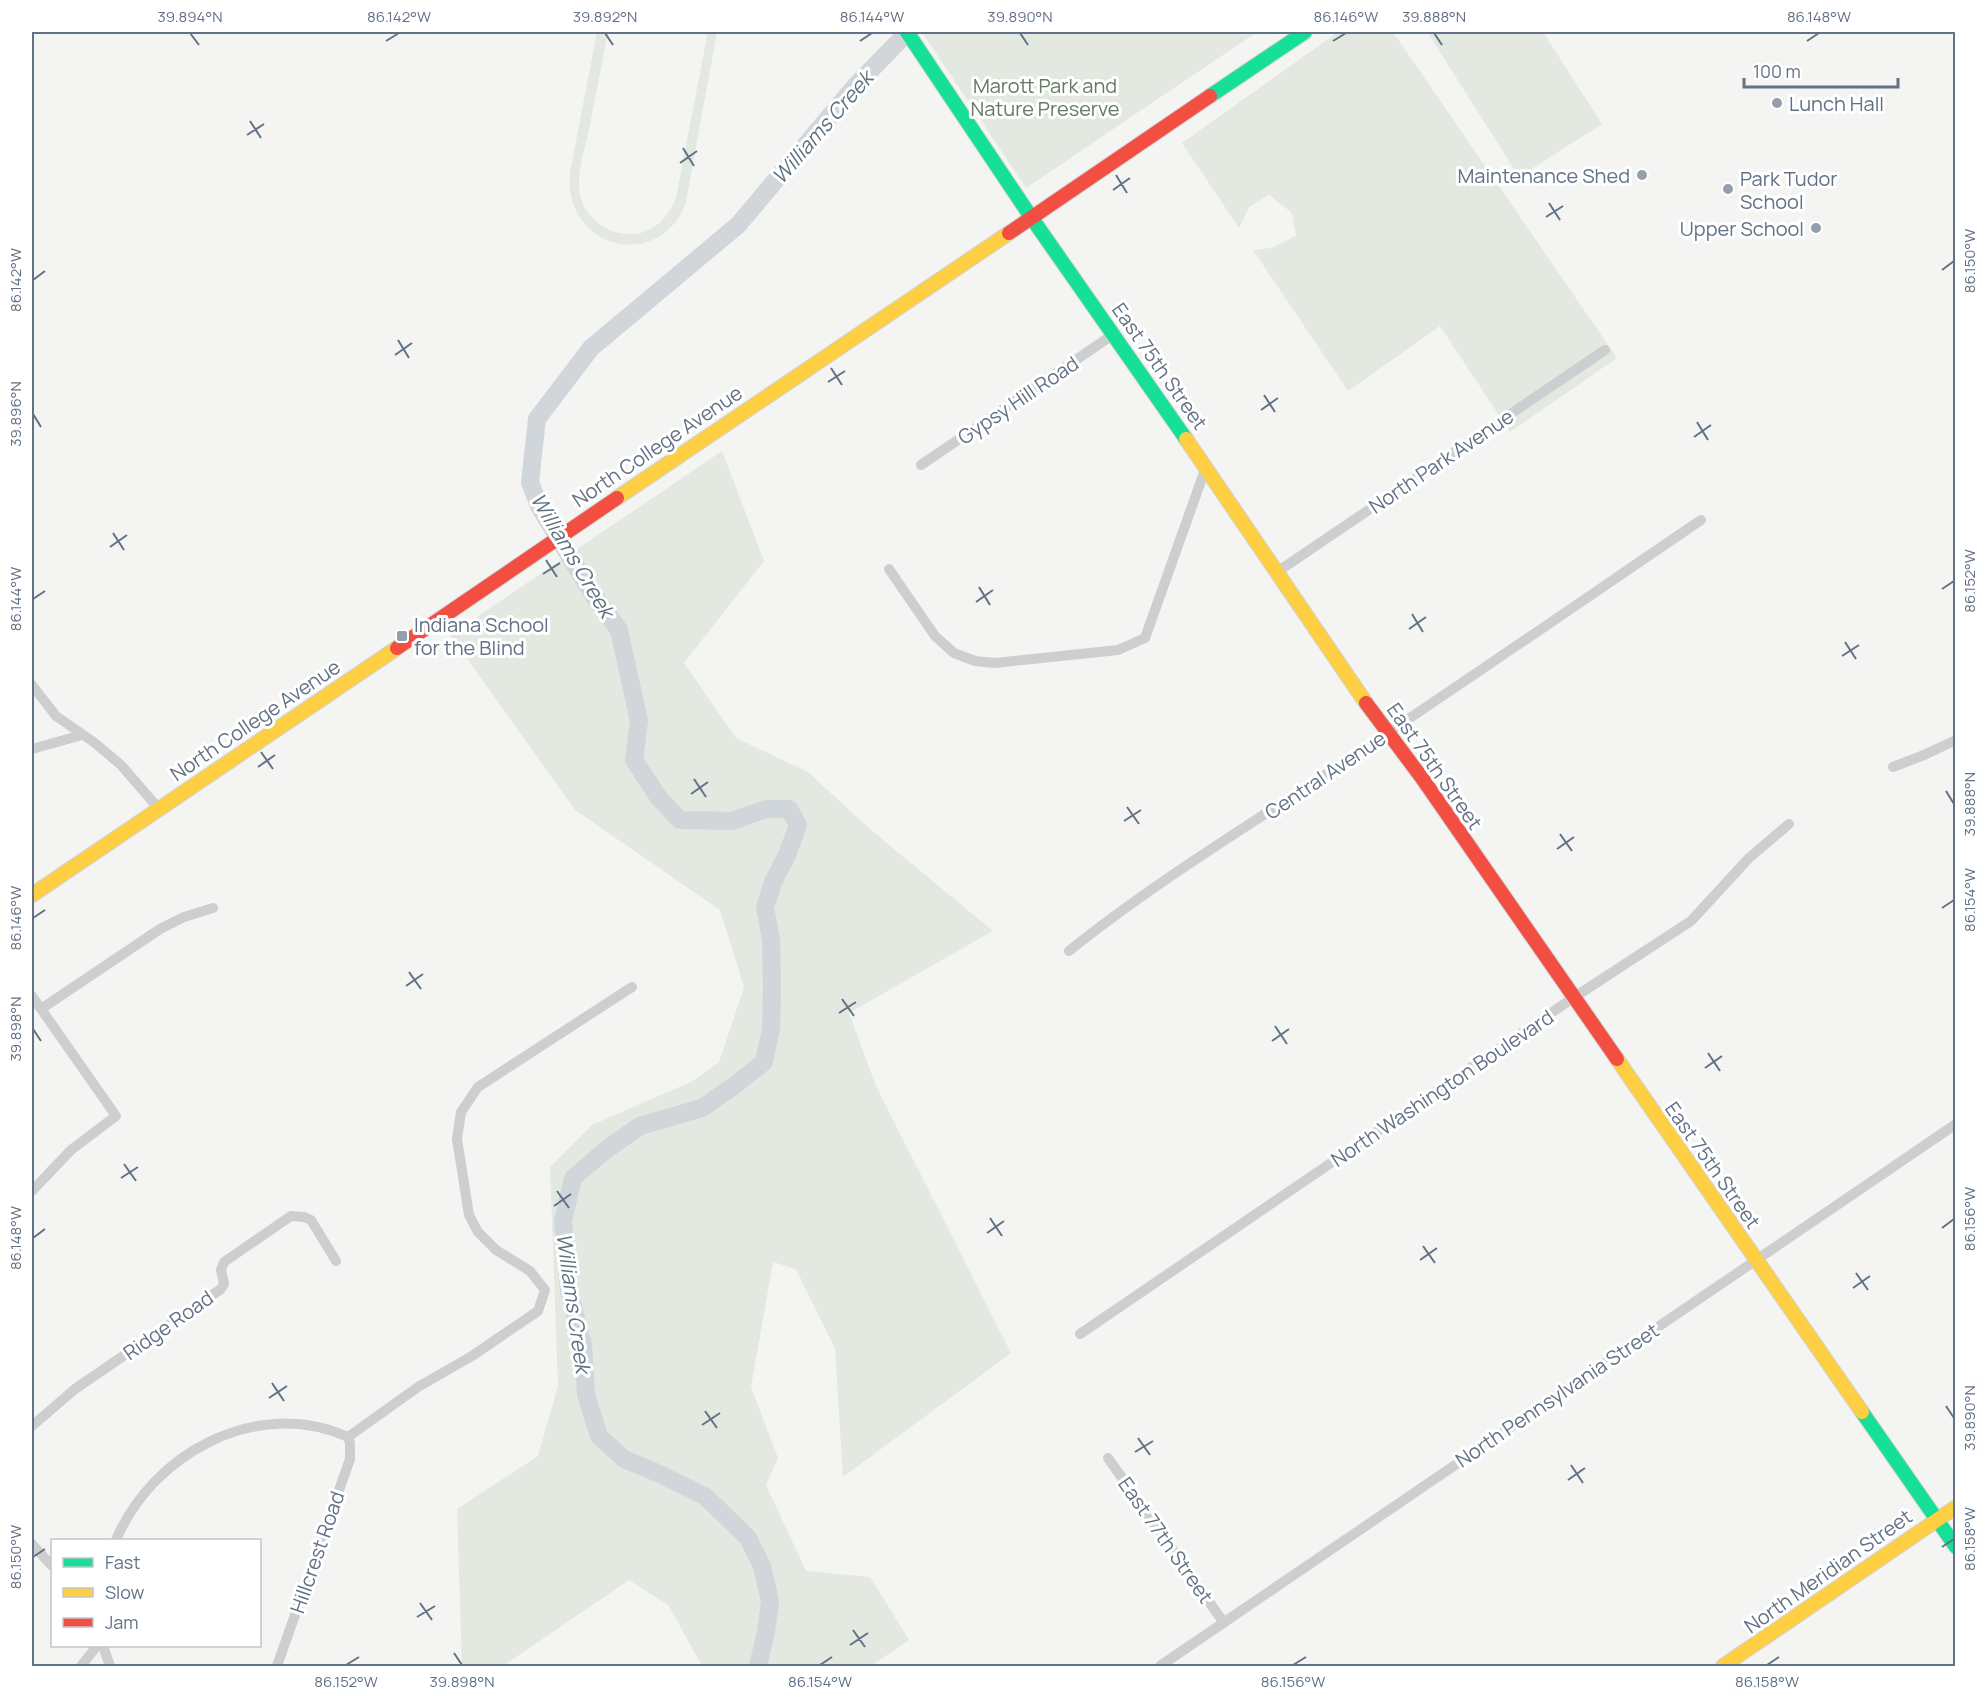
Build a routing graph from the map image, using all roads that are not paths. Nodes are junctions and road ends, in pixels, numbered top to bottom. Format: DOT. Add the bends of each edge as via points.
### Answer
graph roads {
  1 [pos="907,32"];
  2 [pos="1305,32"];
  3 [pos="1031,217"];
  4 [pos="1114,334"];
  5 [pos="1605,350"];
  6 [pos="921,465"];
  7 [pos="1206,467"];
  8 [pos="1701,520"];
  9 [pos="889,569"];
  10 [pos="1277,572"];
  11 [pos="32,685"];
  12 [pos="1388,733"];
  13 [pos="82,735"];
  14 [pos="1956,740"];
  15 [pos="32,749"];
  16 [pos="1893,767"];
  17 [pos="159,809"];
  18 [pos="1789,824"];
  19 [pos="32,895"];
  20 [pos="213,908"];
  21 [pos="1069,951"];
  22 [pos="632,987"];
  23 [pos="32,996"];
  24 [pos="1573,998"];
  25 [pos="41,1009"];
  26 [pos="1956,1124"];
  27 [pos="32,1191"];
  28 [pos="1755,1259"];
  29 [pos="336,1261"];
  30 [pos="1080,1335"];
  31 [pos="32,1426"];
  32 [pos="348,1437"];
  33 [pos="1108,1458"];
  34 [pos="1956,1507"];
  35 [pos="1936,1520"];
  36 [pos="117,1539"];
  37 [pos="32,1544"];
  38 [pos="1956,1547"];
  39 [pos="51,1565"];
  40 [pos="1224,1623"];
  41 [pos="96,1647"];
  42 [pos="103,1647"];
  43 [pos="81,1666"];
  44 [pos="110,1666"];
  45 [pos="277,1666"];
  46 [pos="1160,1666"];
  47 [pos="1723,1666"];
  1 -- 3 [label="street, East 75th Street"];
  2 -- 3 [label="street, North College Avenue"];
  3 -- 4 [label="street, East 75th Street"];
  3 -- 17 [label="street, North College Avenue"];
  4 -- 6 [label="street, Gypsy Hill Road"];
  4 -- 7 [label="street, East 75th Street"];
  5 -- 10 [label="street, North Park Avenue"];
  7 -- 9 [label="street" via="1145,638 1118,650 995,663 971,660 954,653 936,636"];
  7 -- 10 [label="street, East 75th Street"];
  8 -- 12 [label="street, Central Avenue"];
  10 -- 12 [label="street, East 75th Street"];
  11 -- 13 [label="street" via="56,716"];
  12 -- 21 [label="street, Central Avenue" via="1097,928"];
  12 -- 24 [label="street, East 75th Street"];
  13 -- 15 [label="street"];
  13 -- 17 [label="street" via="122,765"];
  14 -- 16 [label="street"];
  17 -- 19 [label="street, North College Avenue"];
  18 -- 24 [label="street, North Washington Boulevard" via="1749,858 1691,921"];
  20 -- 25 [label="street" via="160,929"];
  22 -- 32 [label="street" via="478,1087 461,1112 457,1139 469,1215 478,1232 496,1250 530,1271 545,1290 538,1311"];
  23 -- 25 [label="street"];
  24 -- 28 [label="street, East 75th Street"];
  24 -- 30 [label="street, North Washington Boulevard"];
  25 -- 27 [label="street" via="116,1116 71,1150"];
  26 -- 28 [label="street, North Pennsylvania Street"];
  28 -- 35 [label="street, East 75th Street"];
  28 -- 40 [label="street, North Pennsylvania Street"];
  29 -- 31 [label="street, Ridge Road" via="311,1220 291,1216 224,1262 221,1288 75,1389"];
  32 -- 36 [label="street" via="322,1429 283,1425 250,1428 213,1440 178,1460 154,1482 131,1511"];
  32 -- 45 [label="street, Hillcrest Road" via="350,1459"];
  33 -- 40 [label="street, East 77th Street"];
  34 -- 35 [label="street, North Meridian Street"];
  35 -- 38 [label="street, East 75th Street"];
  35 -- 47 [label="street, North Meridian Street"];
  37 -- 39 [label="street"];
  40 -- 46 [label="street, North Pennsylvania Street"];
  41 -- 43 [label="street"];
  42 -- 44 [label="street"];
}
